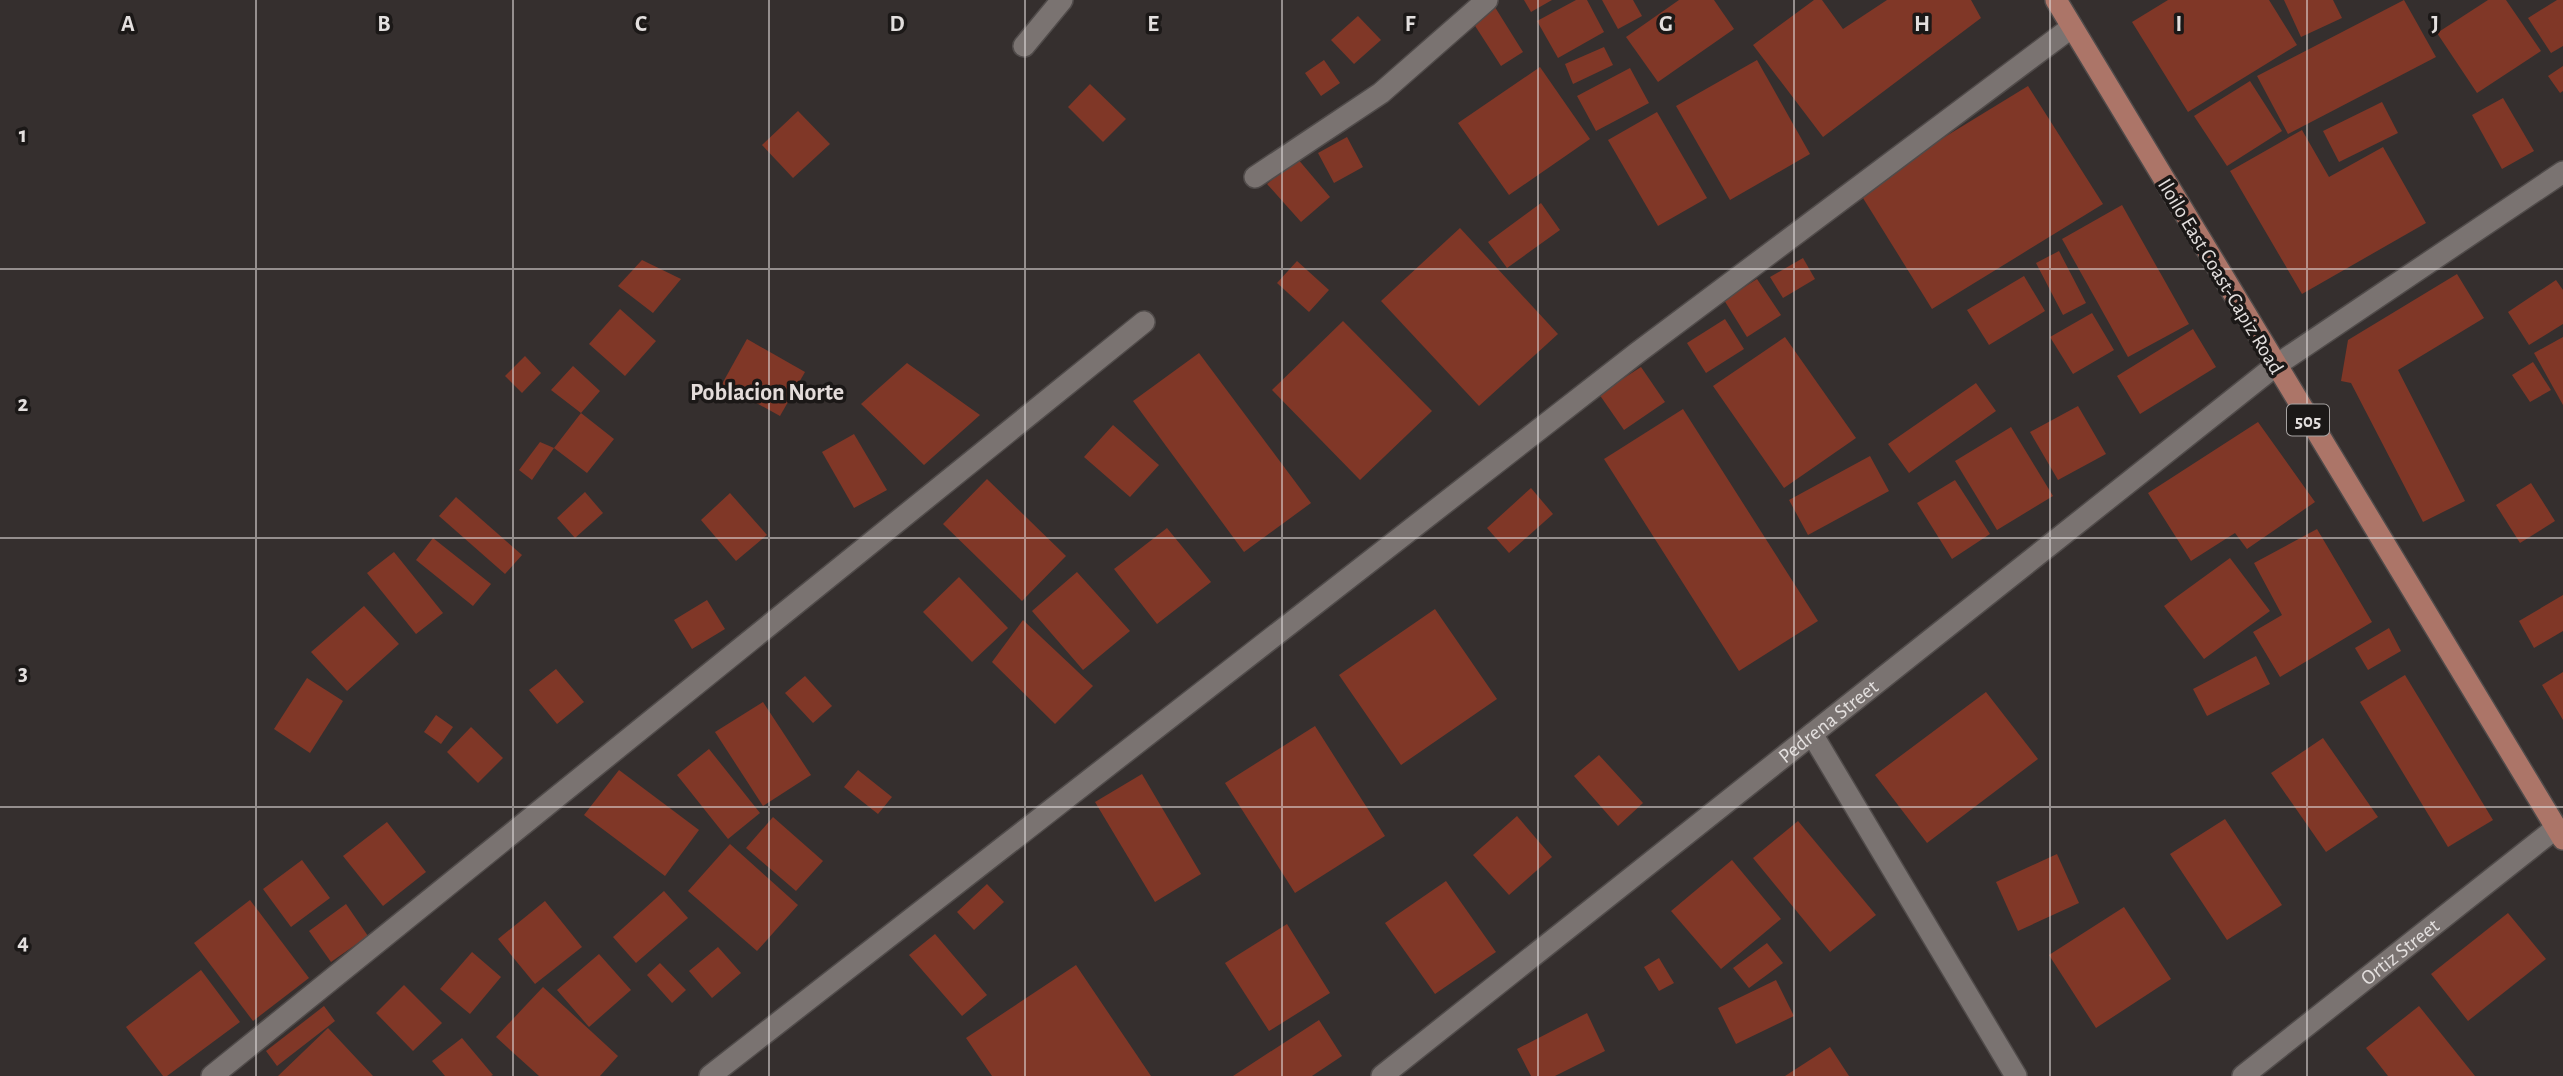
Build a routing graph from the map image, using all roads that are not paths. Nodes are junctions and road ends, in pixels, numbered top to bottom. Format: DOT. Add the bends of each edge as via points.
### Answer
graph roads {
  1 [pos="1062,0"];
  2 [pos="1487,0"];
  3 [pos="2056,0"];
  4 [pos="2072,27"];
  5 [pos="1024,46"];
  6 [pos="2563,172"];
  7 [pos="1255,177"];
  8 [pos="1144,322"];
  9 [pos="2275,366"];
  10 [pos="1812,734"];
  11 [pos="2559,833"];
  12 [pos="212,1076"];
  13 [pos="710,1076"];
  14 [pos="1382,1076"];
  15 [pos="2016,1076"];
  16 [pos="2243,1076"];
  1 -- 5 [label="street"];
  2 -- 7 [label="street" via="1381,93"];
  3 -- 4 [label="main road, Iloilo East Coast-Capiz Road / 505"];
  4 -- 9 [label="main road, Iloilo East Coast-Capiz Road / 505"];
  4 -- 13 [label="street" via="1637,354"];
  6 -- 9 [label="street, Pedrena Street"];
  8 -- 12 [label="street"];
  9 -- 10 [label="street, Pedrena Street"];
  9 -- 11 [label="main road, Iloilo East Coast-Capiz Road / 505"];
  10 -- 14 [label="street, Pedrena Street"];
  10 -- 15 [label="street"];
  11 -- 16 [label="street, Ortiz Street"];
}
